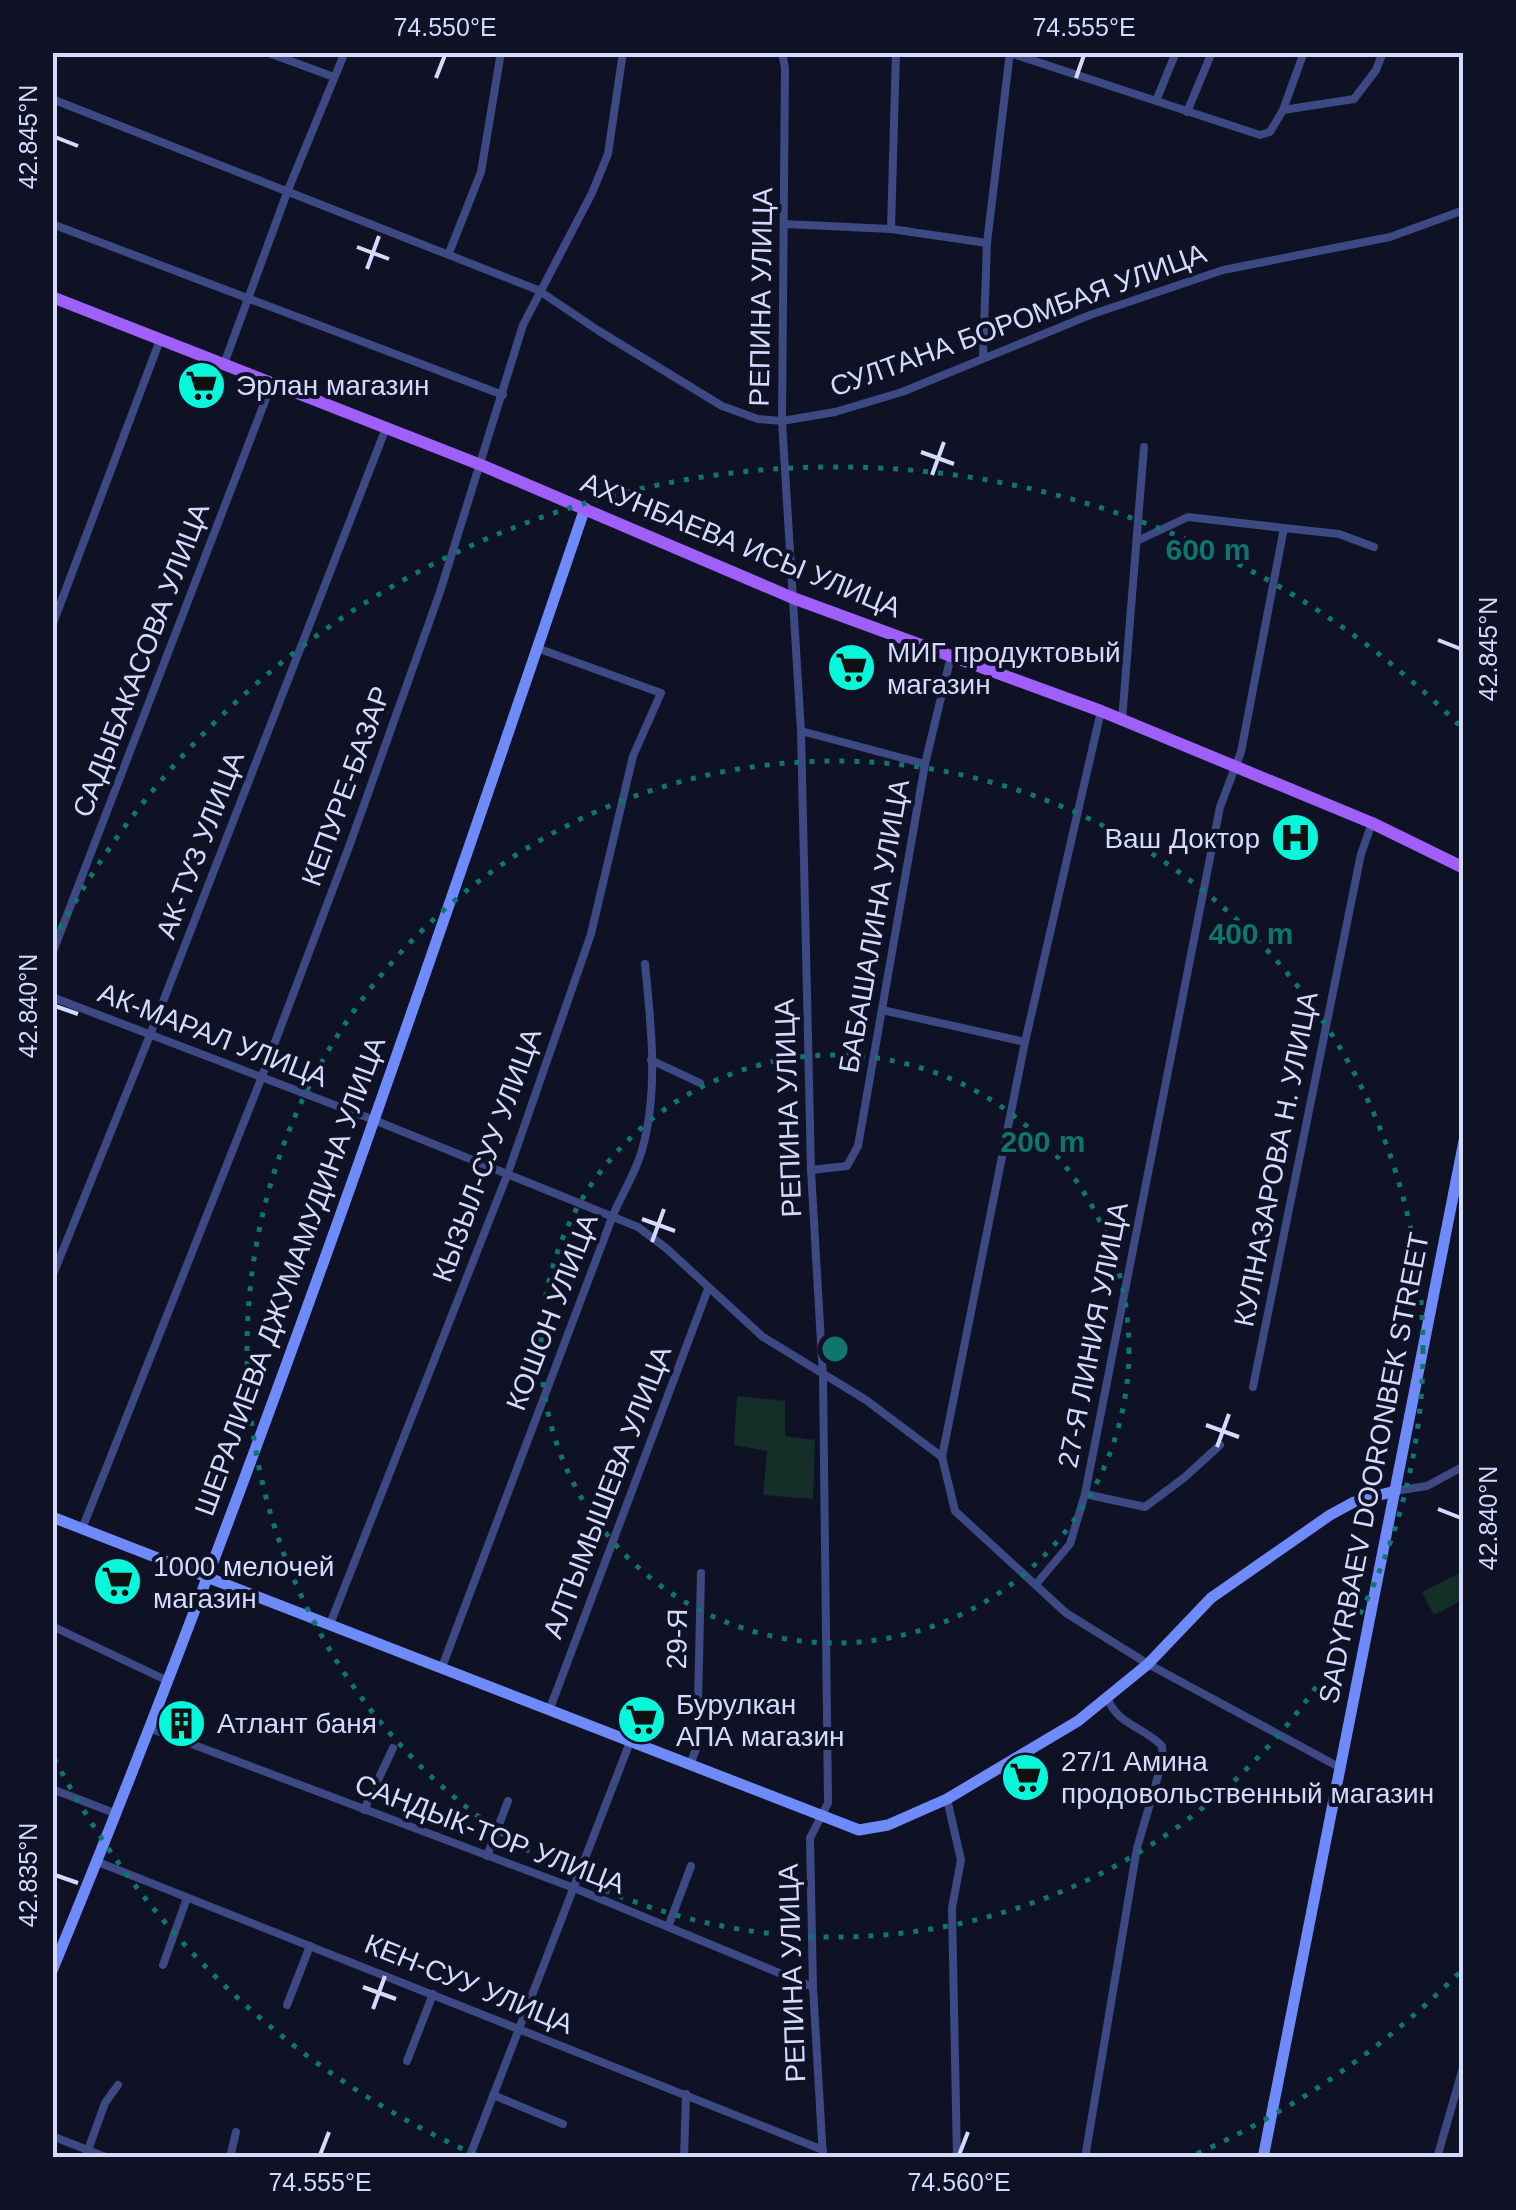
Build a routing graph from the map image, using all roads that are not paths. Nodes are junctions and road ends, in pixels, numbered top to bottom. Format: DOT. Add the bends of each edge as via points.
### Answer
graph roads {
  1 [pos="266,52"];
  2 [pos="345,52"];
  3 [pos="501,52"];
  4 [pos="624,52"];
  5 [pos="782,52"];
  6 [pos="896,52"];
  7 [pos="1176,52"];
  8 [pos="1212,52"];
  9 [pos="1304,52"];
  10 [pos="1383,52"];
  11 [pos="1010,53"];
  12 [pos="334,77"];
  13 [pos="52,99"];
  14 [pos="1156,102"];
  15 [pos="1283,110"];
  16 [pos="1187,112"];
  17 [pos="288,190"];
  18 [pos="1464,210"];
  19 [pos="52,224"];
  20 [pos="784,224"];
  21 [pos="892,229"];
  22 [pos="987,243"];
  23 [pos="449,253"];
  24 [pos="538,290"];
  25 [pos="248,298"];
  26 [pos="54,303"];
  27 [pos="160,339"];
  28 [pos="983,356"];
  29 [pos="224,364"];
  30 [pos="272,383"];
  31 [pos="503,395"];
  32 [pos="782,421"];
  33 [pos="386,428"];
  34 [pos="1144,447"];
  35 [pos="481,465"];
  36 [pos="585,508"];
  37 [pos="1284,528"];
  38 [pos="1137,541"];
  39 [pos="1374,547"];
  40 [pos="793,598"];
  41 [pos="52,626"];
  42 [pos="537,648"];
  43 [pos="951,656"];
  44 [pos="1101,711"];
  45 [pos="1122,720"];
  46 [pos="801,731"];
  47 [pos="925,764"];
  48 [pos="1235,766"];
  49 [pos="1372,823"];
  50 [pos="1464,868"];
  51 [pos="52,954"];
  52 [pos="644,964"];
  53 [pos="52,997"];
  54 [pos="882,1010"];
  55 [pos="150,1035"];
  56 [pos="1026,1042"];
  57 [pos="651,1060"];
  58 [pos="262,1079"];
  59 [pos="700,1083"];
  60 [pos="374,1120"];
  61 [pos="1464,1141"];
  62 [pos="810,1170"];
  63 [pos="508,1174"];
  64 [pos="613,1214"];
  65 [pos="52,1277"];
  66 [pos="708,1289"];
  67 [pos="823,1376"];
  68 [pos="1253,1387"];
  69 [pos="1220,1445"];
  70 [pos="942,1457"];
  71 [pos="1464,1466"];
  72 [pos="1395,1492"];
  73 [pos="1084,1494"];
  74 [pos="54,1522"];
  75 [pos="82,1529"];
  76 [pos="701,1574"];
  77 [pos="207,1577"];
  78 [pos="1037,1583"];
  79 [pos="330,1624"];
  80 [pos="52,1626"];
  81 [pos="1148,1664"];
  82 [pos="442,1668"];
  83 [pos="168,1681"];
  84 [pos="1108,1698"];
  85 [pos="549,1711"];
  86 [pos="150,1728"];
  87 [pos="630,1742"];
  88 [pos="392,1748"];
  89 [pos="690,1765"];
  90 [pos="1340,1768"];
  91 [pos="52,1789"];
  92 [pos="947,1799"];
  93 [pos="508,1801"];
  94 [pos="364,1810"];
  95 [pos="117,1814"];
  96 [pos="822,1816"];
  97 [pos="486,1856"];
  98 [pos="98,1862"];
  99 [pos="691,1866"];
  100 [pos="574,1888"];
  101 [pos="187,1898"];
  102 [pos="668,1927"];
  103 [pos="310,1946"];
  104 [pos="163,1965"];
  105 [pos="52,1971"];
  106 [pos="813,1987"];
  107 [pos="432,1994"];
  108 [pos="287,2005"];
  109 [pos="519,2028"];
  110 [pos="407,2061"];
  111 [pos="1464,2064"];
  112 [pos="118,2085"];
  113 [pos="686,2094"];
  114 [pos="493,2095"];
  115 [pos="563,2124"];
  116 [pos="236,2132"];
  117 [pos="52,2136"];
  118 [pos="92,2153"];
  119 [pos="823,2154"];
  120 [pos="108,2158"];
  121 [pos="230,2158"];
  122 [pos="469,2158"];
  123 [pos="684,2158"];
  124 [pos="957,2158"];
  125 [pos="1084,2158"];
  126 [pos="1263,2158"];
  127 [pos="1436,2158"];
  1 -- 12 [label="street"];
  2 -- 12 [label="street"];
  3 -- 23 [label="street" via="481,172"];
  4 -- 24 [label="street, КЕПУРЕ-БАЗАР" via="608,154"];
  5 -- 20 [label="street, РЕПИНА УЛИЦА"];
  6 -- 21 [label="street"];
  7 -- 14 [label="street"];
  8 -- 16 [label="street"];
  9 -- 15 [label="street"];
  10 -- 15 [label="street" via="1360,94 1347,102"];
  11 -- 14 [label="street"];
  11 -- 22 [label="street"];
  12 -- 17 [label="street"];
  13 -- 17 [label="street, СУЛТАНА БОРОМБАЯ УЛИЦА"];
  14 -- 16 [label="street"];
  15 -- 16 [label="street" via="1270,132 1260,135"];
  17 -- 23 [label="street, СУЛТАНА БОРОМБАЯ УЛИЦА"];
  17 -- 25 [label="street"];
  18 -- 28 [label="street, СУЛТАНА БОРОМБАЯ УЛИЦА" via="1390,237 1223,270"];
  19 -- 25 [label="street"];
  20 -- 21 [label="street"];
  20 -- 32 [label="street, РЕПИНА УЛИЦА"];
  21 -- 22 [label="street"];
  22 -- 28 [label="street"];
  23 -- 24 [label="street, СУЛТАНА БОРОМБАЯ УЛИЦА"];
  24 -- 31 [label="street, КЕПУРЕ-БАЗАР"];
  24 -- 32 [label="street, СУЛТАНА БОРОМБАЯ УЛИЦА" via="722,406"];
  25 -- 29 [label="street"];
  25 -- 31 [label="street"];
  26 -- 27 [label="main road, АХУНБАЕВА ИСЫ УЛИЦА"];
  27 -- 29 [label="main road, АХУНБАЕВА ИСЫ УЛИЦА"];
  27 -- 41 [label="street"];
  28 -- 32 [label="street, СУЛТАНА БОРОМБАЯ УЛИЦА" via="902,392"];
  29 -- 30 [label="main road, АХУНБАЕВА ИСЫ УЛИЦА"];
  30 -- 33 [label="main road, АХУНБАЕВА ИСЫ УЛИЦА"];
  30 -- 51 [label="street, САДЫБАКАСОВА УЛИЦА"];
  31 -- 35 [label="street, КЕПУРЕ-БАЗАР"];
  32 -- 40 [label="street, РЕПИНА УЛИЦА"];
  33 -- 35 [label="main road, АХУНБАЕВА ИСЫ УЛИЦА"];
  33 -- 55 [label="street, АК-ТУЗ УЛИЦА"];
  34 -- 38 [label="street"];
  35 -- 36 [label="main road, АХУНБАЕВА ИСЫ УЛИЦА"];
  35 -- 58 [label="street, КЕПУРЕ-БАЗАР"];
  36 -- 40 [label="main road, АХУНБАЕВА ИСЫ УЛИЦА"];
  36 -- 42 [label="street, ШЕРАЛИЕВА ДЖУМАМУДИНА УЛИЦА"];
  37 -- 38 [label="street" via="1188,517"];
  37 -- 39 [label="street" via="1339,534"];
  37 -- 48 [label="street, 27-Я ЛИНИЯ УЛИЦА"];
  38 -- 45 [label="street"];
  40 -- 43 [label="main road, АХУНБАЕВА ИСЫ УЛИЦА"];
  40 -- 46 [label="street, РЕПИНА УЛИЦА"];
  42 -- 60 [label="street, ШЕРАЛИЕВА ДЖУМАМУДИНА УЛИЦА"];
  42 -- 63 [label="street, КЫЗЫЛ-СУУ УЛИЦА" via="660,693 633,756 590,934"];
  43 -- 44 [label="main road, АХУНБАЕВА ИСЫ УЛИЦА"];
  43 -- 47 [label="street, БАБАШАЛИНА УЛИЦА"];
  44 -- 45 [label="main road, АХУНБАЕВА ИСЫ УЛИЦА"];
  44 -- 56 [label="street"];
  45 -- 48 [label="main road, АХУНБАЕВА ИСЫ УЛИЦА"];
  46 -- 47 [label="street"];
  46 -- 62 [label="street, РЕПИНА УЛИЦА"];
  47 -- 54 [label="street, БАБАШАЛИНА УЛИЦА"];
  48 -- 49 [label="main road, АХУНБАЕВА ИСЫ УЛИЦА"];
  48 -- 73 [label="street, 27-Я ЛИНИЯ УЛИЦА" via="1220,808"];
  49 -- 50 [label="main road, АХУНБАЕВА ИСЫ УЛИЦА"];
  49 -- 68 [label="street, КУЛНАЗАРОВА Н. УЛИЦА"];
  52 -- 57 [label="street, КОШОН УЛИЦА"];
  53 -- 55 [label="street, АК-МАРАЛ УЛИЦА"];
  54 -- 56 [label="street"];
  54 -- 62 [label="street, БАБАШАЛИНА УЛИЦА" via="858,1146 846,1166"];
  55 -- 58 [label="street, АК-МАРАЛ УЛИЦА"];
  55 -- 65 [label="street, АК-ТУЗ УЛИЦА"];
  56 -- 70 [label="street"];
  57 -- 59 [label="street"];
  57 -- 64 [label="street, КОШОН УЛИЦА" via="642,1150"];
  58 -- 60 [label="street, АК-МАРАЛ УЛИЦА"];
  58 -- 75 [label="street, КЕПУРЕ-БАЗАР"];
  60 -- 63 [label="street, АК-МАРАЛ УЛИЦА"];
  60 -- 77 [label="street, ШЕРАЛИЕВА ДЖУМАМУДИНА УЛИЦА"];
  61 -- 72 [label="street, SADYRBAEV DOORONBEK STREET"];
  62 -- 67 [label="street, РЕПИНА УЛИЦА"];
  63 -- 64 [label="street, АК-МАРАЛ УЛИЦА"];
  63 -- 79 [label="street, КЫЗЫЛ-СУУ УЛИЦА"];
  64 -- 66 [label="street, АК-МАРАЛ УЛИЦА" via="666,1248"];
  64 -- 82 [label="street, КОШОН УЛИЦА"];
  66 -- 67 [label="street, АК-МАРАЛ УЛИЦА" via="763,1338"];
  66 -- 85 [label="street, АЛТЫМЫШЕВА УЛИЦА"];
  67 -- 70 [label="street, АК-МАРАЛ УЛИЦА"];
  67 -- 96 [label="street, РЕПИНА УЛИЦА" via="828,1803"];
  69 -- 73 [label="street" via="1144,1507"];
  70 -- 78 [label="street" via="955,1511"];
  71 -- 72 [label="street" via="1426,1486"];
  72 -- 81 [label="street" via="1354,1502 1210,1598"];
  72 -- 90 [label="street, SADYRBAEV DOORONBEK STREET"];
  73 -- 78 [label="street, 27-Я ЛИНИЯ УЛИЦА" via="1070,1544"];
  74 -- 75 [label="street"];
  75 -- 77 [label="street"];
  76 -- 89 [label="street, 29-Я" via="697,1746"];
  77 -- 79 [label="street"];
  77 -- 83 [label="street, ШЕРАЛИЕВА ДЖУМАМУДИНА УЛИЦА"];
  78 -- 81 [label="street" via="1066,1613"];
  79 -- 82 [label="street"];
  80 -- 83 [label="street"];
  81 -- 84 [label="street"];
  81 -- 90 [label="street"];
  82 -- 85 [label="street"];
  83 -- 86 [label="street, ШЕРАЛИЕВА ДЖУМАМУДИНА УЛИЦА"];
  84 -- 92 [label="street"];
  84 -- 125 [label="street" via="1121,1721 1162,1746 1163,1758 1134,1864"];
  85 -- 87 [label="street"];
  86 -- 94 [label="street, САНДЫК-ТОР УЛИЦА"];
  86 -- 95 [label="street, ШЕРАЛИЕВА ДЖУМАМУДИНА УЛИЦА"];
  87 -- 89 [label="street"];
  87 -- 100 [label="street"];
  88 -- 94 [label="street"];
  89 -- 96 [label="street"];
  90 -- 126 [label="street, SADYRBAEV DOORONBEK STREET"];
  91 -- 95 [label="street"];
  92 -- 96 [label="street" via="869,1830"];
  92 -- 124 [label="street" via="961,1860 952,1908"];
  93 -- 97 [label="street"];
  94 -- 97 [label="street, САНДЫК-ТОР УЛИЦА"];
  95 -- 98 [label="street, ШЕРАЛИЕВА ДЖУМАМУДИНА УЛИЦА"];
  96 -- 106 [label="street, РЕПИНА УЛИЦА" via="810,1838"];
  97 -- 100 [label="street, САНДЫК-ТОР УЛИЦА"];
  98 -- 101 [label="street, КЕН-СУУ УЛИЦА"];
  98 -- 105 [label="street, ШЕРАЛИЕВА ДЖУМАМУДИНА УЛИЦА"];
  99 -- 102 [label="street"];
  100 -- 102 [label="street, САНДЫК-ТОР УЛИЦА"];
  100 -- 109 [label="street"];
  101 -- 103 [label="street, КЕН-СУУ УЛИЦА"];
  101 -- 104 [label="street"];
  102 -- 106 [label="street, САНДЫК-ТОР УЛИЦА"];
  103 -- 107 [label="street, КЕН-СУУ УЛИЦА"];
  103 -- 108 [label="street"];
  106 -- 119 [label="street, РЕПИНА УЛИЦА"];
  107 -- 109 [label="street, КЕН-СУУ УЛИЦА"];
  107 -- 110 [label="street"];
  109 -- 113 [label="street, КЕН-СУУ УЛИЦА"];
  109 -- 114 [label="street"];
  111 -- 127 [label="street"];
  112 -- 118 [label="street"];
  113 -- 119 [label="street, КЕН-СУУ УЛИЦА"];
  113 -- 123 [label="street"];
  114 -- 115 [label="street"];
  114 -- 122 [label="street"];
  116 -- 121 [label="street"];
  117 -- 118 [label="street"];
  118 -- 120 [label="street"];
}
